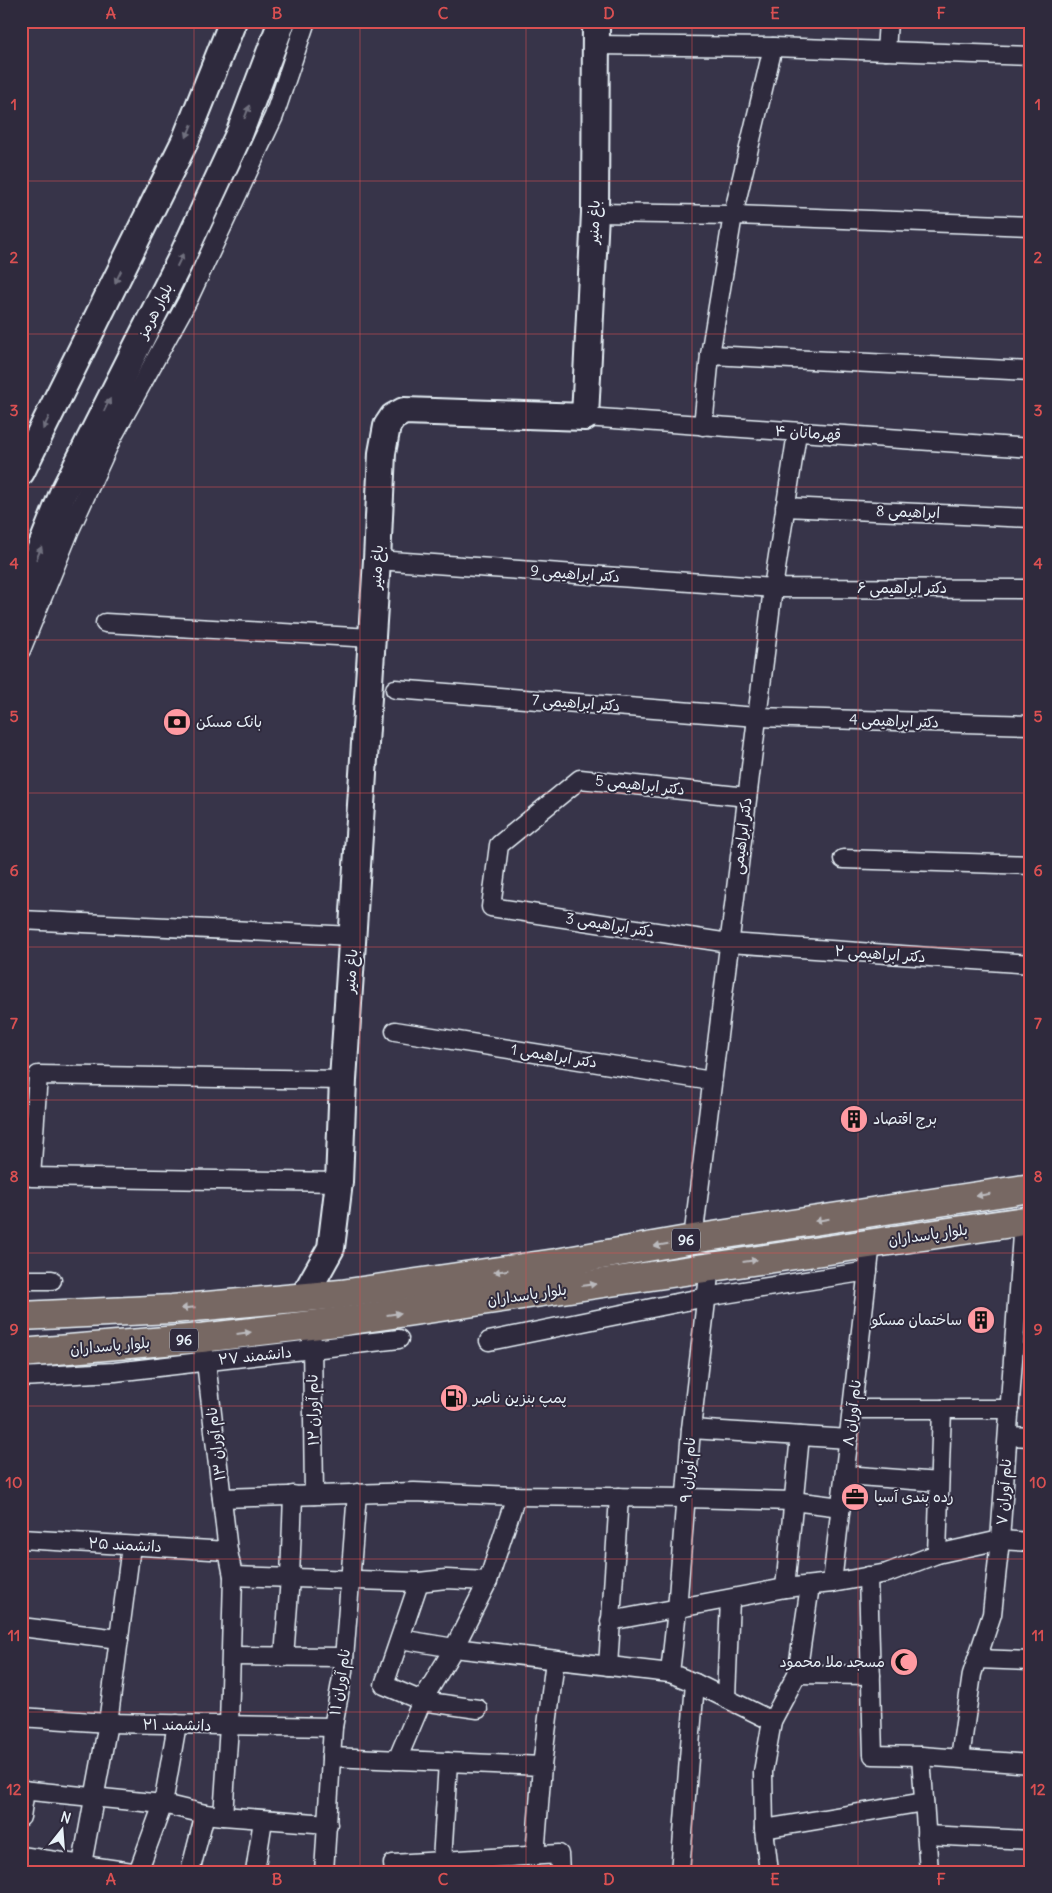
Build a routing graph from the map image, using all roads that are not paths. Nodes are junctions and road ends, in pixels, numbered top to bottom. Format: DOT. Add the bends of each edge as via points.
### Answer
graph roads {
  1 [pos="233,21"];
  2 [pos="282,21"];
  3 [pos="306,21"];
  4 [pos="888,21"];
  5 [pos="596,33"];
  6 [pos="773,47"];
  7 [pos="886,52"];
  8 [pos="1031,56"];
  9 [pos="596,213"];
  10 [pos="733,215"];
  11 [pos="1031,226"];
  12 [pos="710,355"];
  13 [pos="1031,372"];
  14 [pos="585,417"];
  15 [pos="703,426"];
  16 [pos="797,433"];
  17 [pos="1031,448"];
  18 [pos="21,472"];
  19 [pos="785,507"];
  20 [pos="1031,518"];
  21 [pos="378,560"];
  22 [pos="772,588"];
  23 [pos="1031,589"];
  24 [pos="21,598"];
  25 [pos="105,623"];
  26 [pos="372,638"];
  27 [pos="21,650"];
  28 [pos="395,689"];
  29 [pos="757,717"];
  30 [pos="1031,725"];
  31 [pos="747,796"];
  32 [pos="843,859"];
  33 [pos="1031,866"];
  34 [pos="492,907"];
  35 [pos="21,920"];
  36 [pos="353,936"];
  37 [pos="729,943"];
  38 [pos="1031,964"];
  39 [pos="395,1031"];
  40 [pos="343,1080"];
  41 [pos="712,1081"];
  42 [pos="340,1182"];
  43 [pos="1031,1188"];
  44 [pos="1027,1220"];
  45 [pos="693,1239"];
  46 [pos="871,1244"];
  47 [pos="710,1267"];
  48 [pos="868,1271"];
  49 [pos="21,1280"];
  50 [pos="52,1280"];
  51 [pos="706,1297"];
  52 [pos="303,1298"];
  53 [pos="21,1316"];
  54 [pos="312,1338"];
  55 [pos="400,1339"];
  56 [pos="489,1341"];
  57 [pos="203,1350"];
  58 [pos="21,1353"];
  59 [pos="21,1378"];
  60 [pos="852,1409"];
  61 [pos="942,1409"];
  62 [pos="1010,1409"];
  63 [pos="691,1429"];
  64 [pos="800,1436"];
  65 [pos="1008,1436"];
  66 [pos="1031,1437"];
  67 [pos="848,1439"];
  68 [pos="845,1475"];
  69 [pos="939,1482"];
  70 [pos="358,1493"];
  71 [pos="293,1495"];
  72 [pos="314,1495"];
  73 [pos="516,1496"];
  74 [pos="619,1497"];
  75 [pos="222,1498"];
  76 [pos="687,1498"];
  77 [pos="794,1501"];
  78 [pos="841,1507"];
  79 [pos="21,1539"];
  80 [pos="1000,1540"];
  81 [pos="1031,1542"];
  82 [pos="131,1546"];
  83 [pos="228,1551"];
  84 [pos="937,1554"];
  85 [pos="233,1576"];
  86 [pos="868,1576"];
  87 [pos="290,1578"];
  88 [pos="352,1581"];
  89 [pos="488,1581"];
  90 [pos="418,1582"];
  91 [pos="832,1583"];
  92 [pos="810,1586"];
  93 [pos="785,1588"];
  94 [pos="730,1599"];
  95 [pos="677,1610"];
  96 [pos="610,1621"];
  97 [pos="21,1627"];
  98 [pos="119,1639"];
  99 [pos="400,1639"];
  100 [pos="454,1648"];
  101 [pos="232,1656"];
  102 [pos="284,1657"];
  103 [pos="344,1657"];
  104 [pos="977,1659"];
  105 [pos="555,1660"];
  106 [pos="1031,1661"];
  107 [pos="608,1666"];
  108 [pos="670,1674"];
  109 [pos="797,1674"];
  110 [pos="871,1675"];
  111 [pos="695,1683"];
  112 [pos="726,1697"];
  113 [pos="422,1701"];
  114 [pos="478,1709"];
  115 [pos="21,1717"];
  116 [pos="772,1721"];
  117 [pos="108,1723"];
  118 [pos="178,1724"];
  119 [pos="229,1726"];
  120 [pos="333,1727"];
  121 [pos="921,1756"];
  122 [pos="331,1757"];
  123 [pos="960,1758"];
  124 [pos="397,1760"];
  125 [pos="448,1762"];
  126 [pos="1031,1764"];
  127 [pos="542,1766"];
  128 [pos="23,1790"];
  129 [pos="95,1797"];
  130 [pos="924,1802"];
  131 [pos="163,1804"];
  132 [pos="214,1815"];
  133 [pos="21,1816"];
  134 [pos="263,1820"];
  135 [pos="328,1824"];
  136 [pos="764,1828"];
  137 [pos="926,1836"];
  138 [pos="1031,1840"];
  139 [pos="21,1856"];
  140 [pos="535,1856"];
  141 [pos="442,1862"];
  142 [pos="82,1864"];
  143 [pos="132,1872"];
  144 [pos="138,1872"];
  145 [pos="190,1872"];
  146 [pos="255,1872"];
  147 [pos="324,1872"];
  148 [pos="394,1872"];
  149 [pos="560,1872"];
  150 [pos="680,1872"];
  151 [pos="768,1872"];
  152 [pos="929,1872"];
  1 -- 18 [label="street, one-way" via="185,141"];
  24 -- 2 [label="street, بلوار هرمز, one-way" via="63,493 182,257 236,141"];
  3 -- 27 [label="street" via="274,116 187,302 112,438"];
  4 -- 7 [label="street"];
  5 -- 6 [label="street"];
  5 -- 9 [label="street, باغ منیر"];
  6 -- 7 [label="street"];
  6 -- 10 [label="street"];
  7 -- 8 [label="street"];
  9 -- 10 [label="street"];
  9 -- 14 [label="street, باغ منیر"];
  10 -- 11 [label="street"];
  10 -- 12 [label="street"];
  12 -- 13 [label="street"];
  12 -- 15 [label="street"];
  14 -- 15 [label="street, قهرمانان ۴"];
  14 -- 21 [label="street, باغ منیر" via="404,411 393,417 387,426 382,453"];
  15 -- 16 [label="street, قهرمانان ۴"];
  16 -- 17 [label="street, قهرمانان ۴"];
  16 -- 19 [label="street, دکتر ابراهیمی"];
  19 -- 20 [label="street, ابراهیمی 8"];
  19 -- 22 [label="street, دکتر ابراهیمی"];
  21 -- 22 [label="street, دکتر ابراهیمی 9"];
  21 -- 26 [label="street, باغ منیر"];
  22 -- 23 [label="street, دکتر ابراهیمی ۶"];
  22 -- 29 [label="street, دکتر ابراهیمی"];
  25 -- 26 [label="street"];
  26 -- 36 [label="street, باغ منیر"];
  28 -- 29 [label="street, دکتر ابراهیمی 7"];
  29 -- 30 [label="street, دکتر ابراهیمی 4"];
  29 -- 31 [label="street, دکتر ابراهیمی"];
  31 -- 34 [label="street, دکتر ابراهیمی 5" via="580,779 500,845"];
  31 -- 37 [label="street, دکتر ابراهیمی"];
  32 -- 33 [label="street"];
  34 -- 37 [label="street, دکتر ابراهیمی 3"];
  35 -- 36 [label="street"];
  36 -- 40 [label="street, باغ منیر"];
  37 -- 38 [label="street, دکتر ابراهیمی ۲"];
  37 -- 41 [label="street, دکتر ابراهیمی"];
  39 -- 41 [label="street, دکتر ابراهیمی 1"];
  40 -- 42 [label="street, باغ منیر"];
  40 -- 42 [label="street" via="38,1075 31,1177"];
  41 -- 45 [label="street, دکتر ابراهیمی"];
  42 -- 52 [label="street, باغ منیر" via="331,1248"];
  43 -- 45 [label="highway, بلوار پاسداران / 96, one-way"];
  44 -- 46 [label="highway, بلوار پاسداران / 96"];
  44 -- 62 [label="street, نام آوران ۷"];
  45 -- 52 [label="highway, بلوار پاسداران / 96, one-way" via="556,1263"];
  47 -- 46 [label="highway, بلوار پاسداران / 96, one-way"];
  46 -- 48 [label="street, نام آوران ۸"];
  47 -- 51 [label="street, نام آوران ۹"];
  54 -- 47 [label="highway, بلوار پاسداران / 96, one-way"];
  48 -- 51 [label="street"];
  48 -- 60 [label="street, نام آوران ۸"];
  49 -- 50 [label="street"];
  51 -- 56 [label="street"];
  51 -- 63 [label="street, نام آوران ۹"];
  52 -- 53 [label="highway, بلوار پاسداران / 96, one-way" via="172,1309"];
  54 -- 55 [label="street, دانشمند ۲۷"];
  54 -- 57 [label="highway, بلوار پاسداران / 96"];
  54 -- 72 [label="street, نام آوران ۱۲"];
  57 -- 58 [label="highway, بلوار پاسداران / 96"];
  57 -- 59 [label="street, دانشمند ۲۷" via="115,1372"];
  57 -- 75 [label="street, نام آوران ۱۳"];
  60 -- 61 [label="street"];
  60 -- 67 [label="street, نام آوران ۸"];
  61 -- 62 [label="street"];
  61 -- 69 [label="street"];
  62 -- 65 [label="street, نام آوران ۷"];
  63 -- 64 [label="street"];
  63 -- 76 [label="street, نام آوران ۹"];
  64 -- 67 [label="street"];
  64 -- 77 [label="street"];
  65 -- 66 [label="street"];
  65 -- 80 [label="street, نام آوران ۷"];
  67 -- 68 [label="street, نام آوران ۸"];
  68 -- 69 [label="street"];
  68 -- 78 [label="street, نام آوران ۸"];
  69 -- 84 [label="street"];
  70 -- 72 [label="street"];
  70 -- 73 [label="street"];
  70 -- 88 [label="street, نام آوران ۱۱"];
  71 -- 72 [label="street"];
  71 -- 75 [label="street"];
  71 -- 87 [label="street"];
  73 -- 74 [label="street"];
  73 -- 89 [label="street"];
  74 -- 76 [label="street"];
  74 -- 96 [label="street"];
  75 -- 83 [label="street, نام آوران ۱۳"];
  76 -- 77 [label="street"];
  76 -- 95 [label="street, نام آوران ۹"];
  77 -- 78 [label="street"];
  77 -- 93 [label="street"];
  78 -- 91 [label="street, نام آوران ۸"];
  79 -- 82 [label="street, دانشمند ۲۵"];
  80 -- 81 [label="street"];
  80 -- 84 [label="street"];
  80 -- 104 [label="street, نام آوران ۷" via="992,1614"];
  82 -- 83 [label="street, دانشمند ۲۵"];
  82 -- 98 [label="street"];
  83 -- 85 [label="street, نام آوران ۱۳"];
  84 -- 86 [label="street"];
  85 -- 87 [label="street"];
  85 -- 101 [label="street, نام آوران ۱۳"];
  86 -- 91 [label="street"];
  86 -- 110 [label="street"];
  87 -- 88 [label="street"];
  87 -- 102 [label="street"];
  88 -- 90 [label="street"];
  88 -- 103 [label="street, نام آوران ۱۱"];
  89 -- 90 [label="street" via="446,1579"];
  89 -- 100 [label="street"];
  90 -- 99 [label="street"];
  91 -- 92 [label="street"];
  92 -- 93 [label="street"];
  92 -- 109 [label="street"];
  93 -- 94 [label="street"];
  94 -- 95 [label="street"];
  94 -- 112 [label="street"];
  95 -- 96 [label="street"];
  95 -- 108 [label="street, نام آوران ۹"];
  96 -- 107 [label="street"];
  97 -- 98 [label="street"];
  98 -- 117 [label="street"];
  99 -- 100 [label="street"];
  99 -- 113 [label="street" via="384,1685"];
  100 -- 105 [label="street"];
  100 -- 113 [label="street"];
  101 -- 102 [label="street"];
  101 -- 119 [label="street, نام آوران ۱۳"];
  102 -- 103 [label="street"];
  103 -- 120 [label="street, نام آوران ۱۱"];
  104 -- 106 [label="street"];
  104 -- 123 [label="street, نام آوران ۷"];
  105 -- 107 [label="street"];
  105 -- 127 [label="street"];
  107 -- 108 [label="street"];
  108 -- 111 [label="street"];
  109 -- 110 [label="street"];
  109 -- 116 [label="street"];
  110 -- 121 [label="street" via="873,1756"];
  111 -- 112 [label="street"];
  111 -- 150 [label="street"];
  112 -- 116 [label="street"];
  113 -- 114 [label="street"];
  113 -- 124 [label="street"];
  115 -- 117 [label="street, دانشمند ۲۱"];
  116 -- 136 [label="street" via="763,1772"];
  117 -- 118 [label="street, دانشمند ۲۱"];
  117 -- 129 [label="street"];
  118 -- 119 [label="street, دانشمند ۲۱"];
  118 -- 131 [label="street"];
  119 -- 120 [label="street, دانشمند ۲۱"];
  119 -- 132 [label="street, نام آوران ۱۳"];
  120 -- 122 [label="street, نام آوران ۱۱"];
  121 -- 123 [label="street"];
  121 -- 130 [label="street"];
  122 -- 124 [label="street"];
  122 -- 135 [label="street, نام آوران ۱۱"];
  123 -- 126 [label="street"];
  124 -- 125 [label="street"];
  125 -- 127 [label="street"];
  125 -- 141 [label="street"];
  127 -- 140 [label="street"];
  128 -- 129 [label="street"];
  128 -- 133 [label="street"];
  129 -- 131 [label="street"];
  129 -- 142 [label="street"];
  130 -- 136 [label="street"];
  130 -- 137 [label="street"];
  131 -- 132 [label="street"];
  131 -- 144 [label="street"];
  132 -- 134 [label="street"];
  132 -- 145 [label="street, نام آوران ۱۳"];
  134 -- 135 [label="street"];
  134 -- 146 [label="street"];
  135 -- 147 [label="street, نام آوران ۱۱"];
  136 -- 151 [label="street"];
  137 -- 138 [label="street"];
  137 -- 152 [label="street"];
  139 -- 142 [label="street"];
  140 -- 141 [label="street"];
  140 -- 149 [label="street" via="560,1854"];
  141 -- 148 [label="street" via="393,1864"];
  142 -- 143 [label="street"];
}
